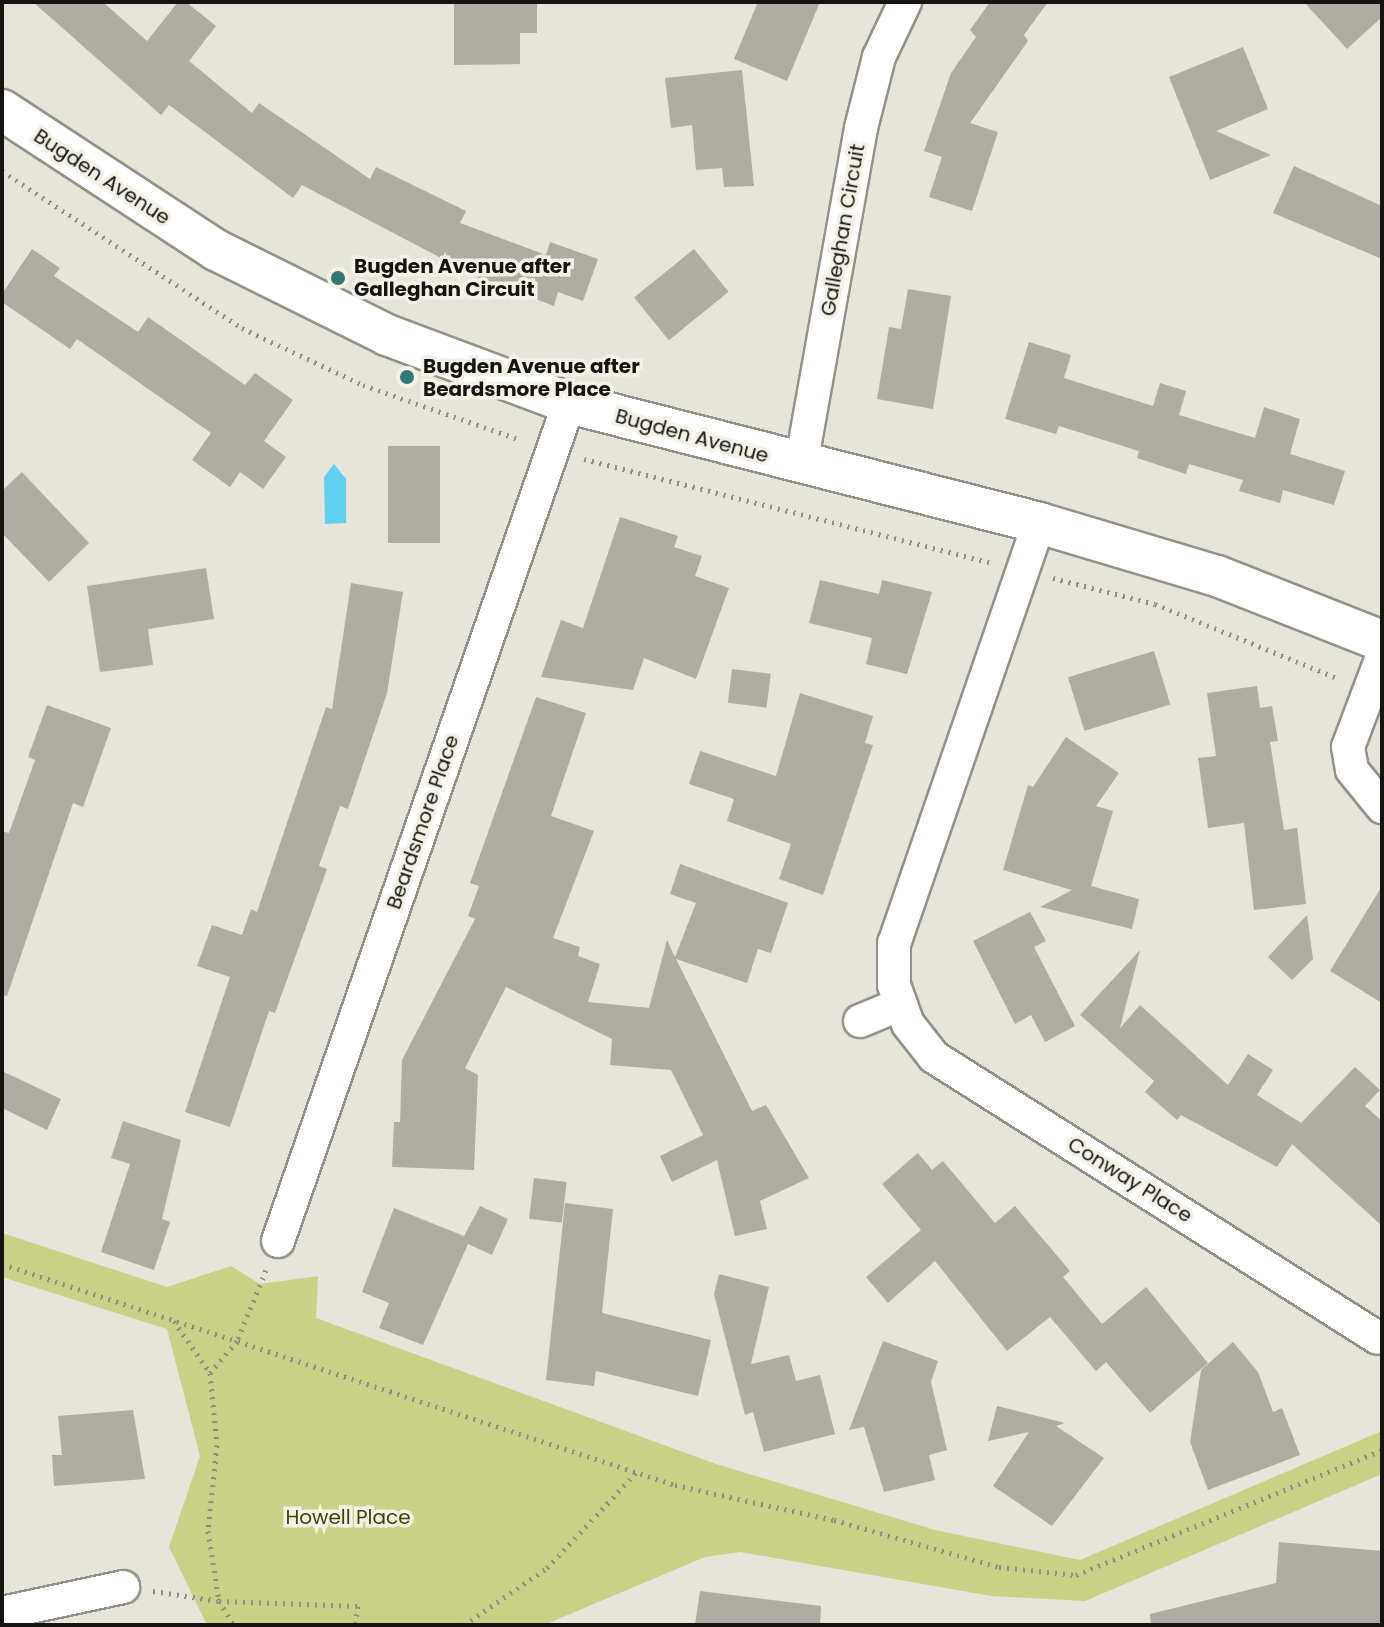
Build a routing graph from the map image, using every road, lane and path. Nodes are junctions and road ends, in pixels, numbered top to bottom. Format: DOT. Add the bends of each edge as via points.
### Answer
graph roads {
  1 [pos="905,2"];
  2 [pos="2,110"];
  3 [pos="569,403"];
  4 [pos="801,465"];
  5 [pos="1039,523"];
  6 [pos="1382,641"];
  7 [pos="1382,657"];
  8 [pos="1382,807"];
  9 [pos="901,1004"];
  10 [pos="860,1021"];
  11 [pos="278,1241"];
  12 [pos="2,1264"];
  13 [pos="174,1321"];
  14 [pos="1378,1338"];
  15 [pos="237,1341"];
  16 [pos="210,1373"];
  17 [pos="1382,1450"];
  18 [pos="636,1473"];
  19 [pos="123,1587"];
  20 [pos="219,1601"];
  21 [pos="2,1613"];
  22 [pos="234,1625"];
  23 [pos="355,1625"];
  24 [pos="464,1625"];
  1 -- 4 [label="street, Galleghan Circuit" via="879,57 861,128"];
  2 -- 3 [label="street, Bugden Avenue" via="216,250 387,335"];
  3 -- 4 [label="street, Bugden Avenue"];
  3 -- 11 [label="street, Beardsmore Place"];
  4 -- 5 [label="street, Bugden Avenue"];
  5 -- 6 [label="street, Bugden Avenue" via="1217,576"];
  5 -- 9 [label="street, Conway Place" via="900,922 894,985"];
  7 -- 8 [label="street" via="1348,747 1352,770"];
  9 -- 10 [label="street"];
  9 -- 14 [label="street, Conway Place" via="908,1024 934,1057"];
  11 -- 15 [label="path"];
  12 -- 13 [label="path"];
  13 -- 15 [label="path"];
  13 -- 16 [label="path"];
  15 -- 16 [label="path"];
  15 -- 18 [label="path"];
  16 -- 20 [label="path" via="217,1445 208,1531"];
  17 -- 18 [label="path" via="1076,1575 999,1567"];
  18 -- 24 [label="path" via="547,1568"];
  19 -- 20 [label="path"];
  19 -- 21 [label="street"];
  20 -- 22 [label="path"];
  20 -- 23 [label="path" via="358,1606"];
}
